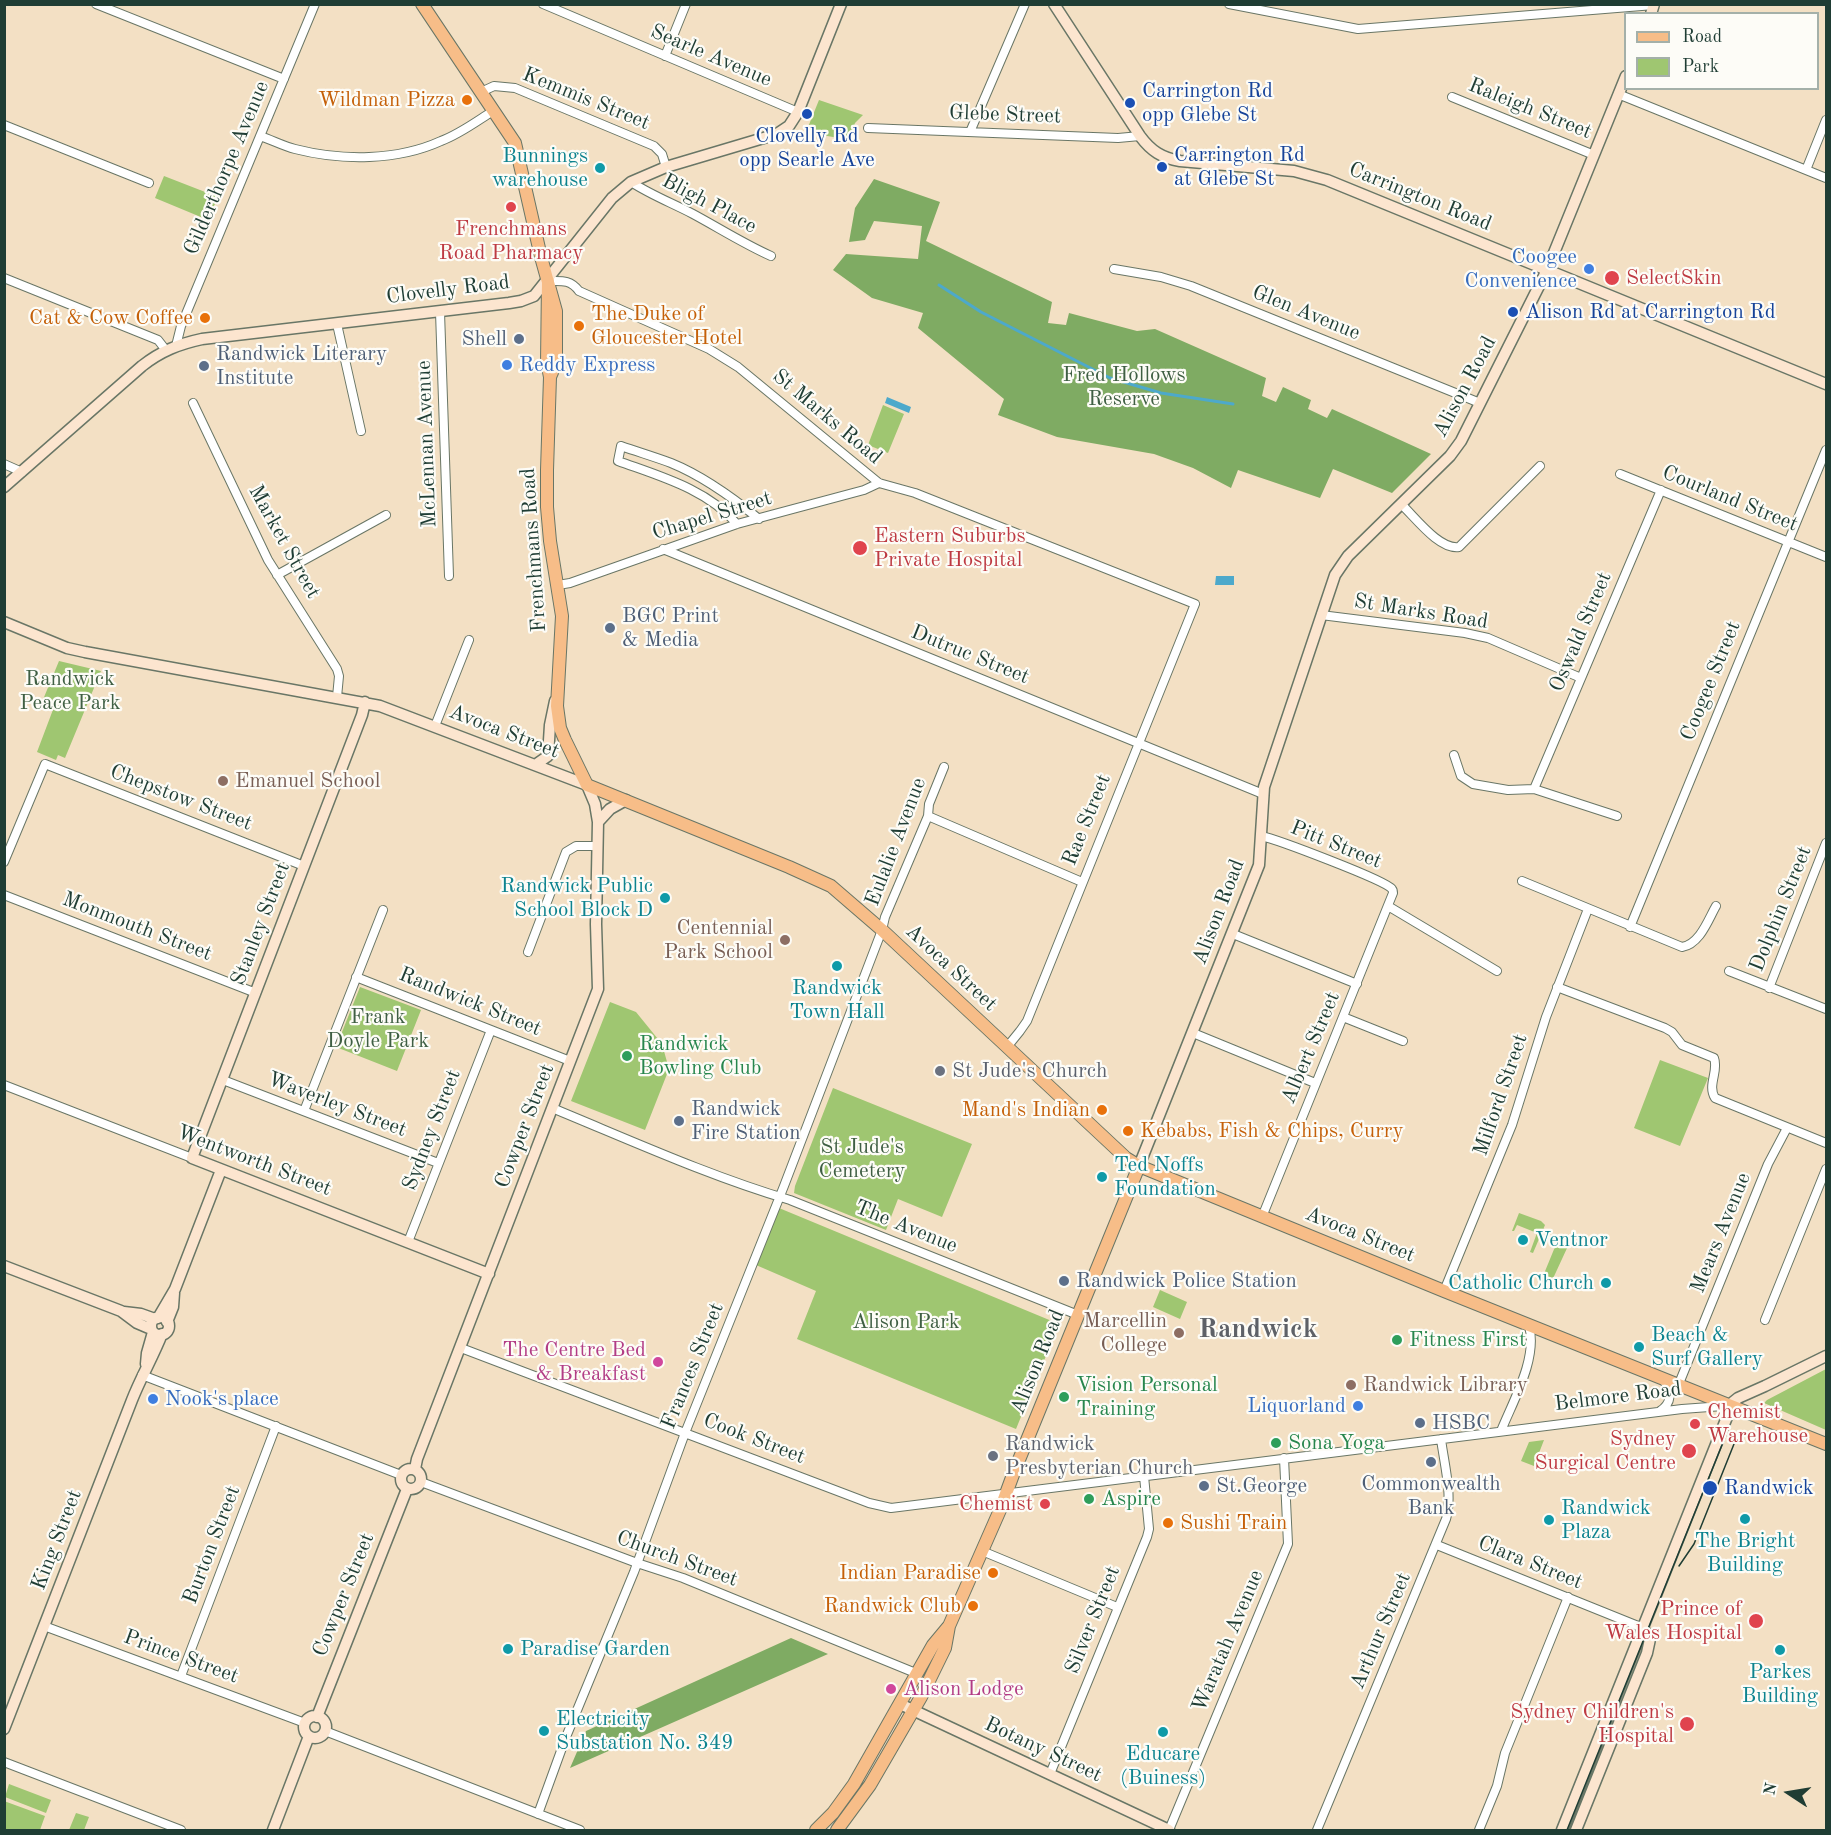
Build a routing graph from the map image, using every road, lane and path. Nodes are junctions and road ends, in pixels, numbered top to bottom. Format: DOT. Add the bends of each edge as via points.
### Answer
graph roads {
  1 [pos="96,4"];
  2 [pos="315,4"];
  3 [pos="422,4"];
  4 [pos="543,4"];
  5 [pos="686,4"];
  6 [pos="841,4"];
  7 [pos="1025,4"];
  8 [pos="1054,4"];
  9 [pos="1229,4"];
  10 [pos="1654,5"];
  11 [pos="113,8"];
  12 [pos="665,56"];
  13 [pos="284,79"];
  14 [pos="1624,80"];
  15 [pos="481,92"];
  16 [pos="1618,94"];
  17 [pos="1452,97"];
  18 [pos="494,111"];
  19 [pos="798,112"];
  20 [pos="1827,120"];
  21 [pos="4,125"];
  22 [pos="868,128"];
  23 [pos="970,132"];
  24 [pos="260,136"];
  25 [pos="1140,136"];
  26 [pos="1594,155"];
  27 [pos="666,167"];
  28 [pos="1806,170"];
  29 [pos="1827,178"];
  30 [pos="631,182"];
  31 [pos="149,183"];
  32 [pos="771,256"];
  33 [pos="1114,269"];
  34 [pos="1547,270"];
  35 [pos="4,278"];
  36 [pos="548,281"];
  37 [pos="440,312"];
  38 [pos="337,324"];
  39 [pos="170,347"];
  40 [pos="1827,384"];
  41 [pos="193,403"];
  42 [pos="1480,403"];
  43 [pos="361,431"];
  44 [pos="1827,450"];
  45 [pos="4,464"];
  46 [pos="1540,466"];
  47 [pos="22,472"];
  48 [pos="1620,474"];
  49 [pos="879,483"];
  50 [pos="4,487"];
  51 [pos="1661,490"];
  52 [pos="1401,504"];
  53 [pos="386,515"];
  54 [pos="759,519"];
  55 [pos="737,524"];
  56 [pos="1789,541"];
  57 [pos="663,549"];
  58 [pos="1827,557"];
  59 [pos="277,575"];
  60 [pos="449,576"];
  61 [pos="558,585"];
  62 [pos="1195,604"];
  63 [pos="1321,615"];
  64 [pos="4,622"];
  65 [pos="469,640"];
  66 [pos="1581,678"];
  67 [pos="557,688"];
  68 [pos="337,697"];
  69 [pos="365,702"];
  70 [pos="435,726"];
  71 [pos="1138,743"];
  72 [pos="1454,755"];
  73 [pos="536,765"];
  74 [pos="944,767"];
  75 [pos="587,785"];
  76 [pos="1534,789"];
  77 [pos="1263,794"];
  78 [pos="626,800"];
  79 [pos="928,816"];
  80 [pos="1617,816"];
  81 [pos="598,822"];
  82 [pos="1261,836"];
  83 [pos="8,843"];
  84 [pos="1827,843"];
  85 [pos="598,846"];
  86 [pos="4,862"];
  87 [pos="304,866"];
  88 [pos="1522,881"];
  89 [pos="1082,882"];
  90 [pos="1393,893"];
  91 [pos="4,895"];
  92 [pos="1388,906"];
  93 [pos="1716,906"];
  94 [pos="1588,909"];
  95 [pos="383,910"];
  96 [pos="1630,927"];
  97 [pos="882,930"];
  98 [pos="1233,934"];
  99 [pos="528,952"];
  100 [pos="1497,971"];
  101 [pos="1729,972"];
  102 [pos="356,976"];
  103 [pos="1357,984"];
  104 [pos="1557,987"];
  105 [pos="1769,988"];
  106 [pos="256,993"];
  107 [pos="1827,1009"];
  108 [pos="1343,1017"];
  109 [pos="491,1030"];
  110 [pos="1193,1033"];
  111 [pos="1403,1041"];
  112 [pos="1007,1047"];
  113 [pos="570,1061"];
  114 [pos="223,1080"];
  115 [pos="1315,1083"];
  116 [pos="4,1085"];
  117 [pos="552,1108"];
  118 [pos="304,1111"];
  119 [pos="1787,1128"];
  120 [pos="1827,1143"];
  121 [pos="192,1158"];
  122 [pos="438,1163"];
  123 [pos="1139,1166"];
  124 [pos="1827,1169"];
  125 [pos="221,1170"];
  126 [pos="779,1197"];
  127 [pos="1262,1217"];
  128 [pos="408,1242"];
  129 [pos="4,1266"];
  130 [pos="489,1274"];
  131 [pos="1444,1291"];
  132 [pos="1078,1315"];
  133 [pos="1765,1320"];
  134 [pos="158,1326"];
  135 [pos="1529,1326"];
  136 [pos="461,1348"];
  137 [pos="1827,1356"];
  138 [pos="144,1370"];
  139 [pos="1662,1379"];
  140 [pos="1678,1386"];
  141 [pos="1732,1406"];
  142 [pos="1659,1412"];
  143 [pos="276,1426"];
  144 [pos="1501,1431"];
  145 [pos="685,1433"];
  146 [pos="1442,1439"];
  147 [pos="1827,1444"];
  148 [pos="1284,1458"];
  149 [pos="415,1469"];
  150 [pos="401,1475"];
  151 [pos="1144,1476"];
  152 [pos="421,1482"];
  153 [pos="407,1489"];
  154 [pos="1007,1493"];
  155 [pos="1437,1545"];
  156 [pos="982,1551"];
  157 [pos="637,1563"];
  158 [pos="1568,1597"];
  159 [pos="1117,1607"];
  160 [pos="45,1626"];
  161 [pos="949,1626"];
  162 [pos="1643,1628"];
  163 [pos="918,1674"];
  164 [pos="181,1676"];
  165 [pos="900,1704"];
  166 [pos="914,1711"];
  167 [pos="317,1717"];
  168 [pos="305,1723"];
  169 [pos="4,1729"];
  170 [pos="325,1731"];
  171 [pos="309,1736"];
  172 [pos="4,1762"];
  173 [pos="1050,1774"];
  174 [pos="538,1814"];
  175 [pos="181,1830"];
  176 [pos="273,1830"];
  177 [pos="580,1830"];
  178 [pos="816,1830"];
  179 [pos="837,1830"];
  180 [pos="1169,1830"];
  181 [pos="1317,1830"];
  182 [pos="1479,1830"];
  183 [pos="1562,1830"];
  184 [pos="1576,1830"];
  1 -- 11 [label="street"];
  2 -- 13 [label="street, Gilderthorpe Avenue"];
  3 -- 15 [label="main road, Frenchmans Road"];
  4 -- 12 [label="street, Searle Avenue"];
  5 -- 12 [label="street"];
  6 -- 19 [label="main road, Clovelly Road"];
  7 -- 23 [label="street"];
  8 -- 25 [label="main road, Carrington Road"];
  9 -- 10 [label="street" via="1358,29"];
  11 -- 13 [label="street"];
  12 -- 19 [label="street, Searle Avenue"];
  13 -- 24 [label="street, Gilderthorpe Avenue"];
  14 -- 16 [label="main road, Alison Road"];
  15 -- 18 [label="main road, Frenchmans Road"];
  15 -- 27 [label="street, Kemmis Street" via="494,86 515,88 654,147 662,154"];
  16 -- 26 [label="main road, Alison Road"];
  16 -- 28 [label="street"];
  17 -- 26 [label="street, Raleigh Street"];
  18 -- 24 [label="street" via="442,141 367,158 294,149"];
  18 -- 36 [label="main road, Frenchmans Road" via="515,143"];
  19 -- 27 [label="main road, Clovelly Road" via="789,126 777,134"];
  20 -- 28 [label="street"];
  21 -- 31 [label="street"];
  22 -- 23 [label="street, Glebe Street"];
  23 -- 25 [label="street, Glebe Street"];
  24 -- 39 [label="street, Gilderthorpe Avenue"];
  25 -- 34 [label="main road, Carrington Road" via="1155,152 1171,160 1294,171 1327,180"];
  26 -- 34 [label="main road, Alison Road"];
  27 -- 30 [label="main road, Clovelly Road"];
  28 -- 29 [label="street"];
  30 -- 32 [label="street, Bligh Place"];
  30 -- 36 [label="main road, Clovelly Road" via="612,198"];
  33 -- 42 [label="street, Glen Avenue" via="1191,286"];
  34 -- 40 [label="main road, Carrington Road"];
  34 -- 42 [label="main road, Alison Road"];
  35 -- 39 [label="street"];
  36 -- 37 [label="main road, Clovelly Road" via="534,296 521,301"];
  36 -- 49 [label="street, St Marks Road" via="567,281 579,291 709,349 738,367"];
  36 -- 61 [label="main road, Frenchmans Road" via="547,507"];
  37 -- 38 [label="main road, Clovelly Road"];
  37 -- 60 [label="street, McLennan Avenue"];
  38 -- 39 [label="main road, Clovelly Road" via="202,339"];
  38 -- 43 [label="street"];
  39 -- 47 [label="main road, Clovelly Road" via="142,366"];
  41 -- 59 [label="street, Market Street"];
  42 -- 52 [label="main road, Alison Road" via="1450,456"];
  44 -- 56 [label="street, Coogee Street"];
  45 -- 47 [label="street"];
  46 -- 52 [label="street" via="1459,547 1440,543"];
  47 -- 50 [label="main road, Clovelly Road"];
  48 -- 51 [label="street, Courland Street"];
  49 -- 54 [label="street, Chapel Street"];
  49 -- 62 [label="street, St Marks Road" via="915,493"];
  51 -- 56 [label="street, Courland Street"];
  51 -- 66 [label="street, Oswald Street"];
  52 -- 63 [label="main road, Alison Road" via="1341,564"];
  53 -- 59 [label="street"];
  54 -- 55 [label="street, Chapel Street"];
  54 -- 55 [label="street" via="689,472 621,446 618,461 702,496"];
  55 -- 57 [label="street, Chapel Street"];
  56 -- 58 [label="street, Courland Street"];
  56 -- 96 [label="street, Coogee Street"];
  57 -- 61 [label="street, Chapel Street"];
  57 -- 71 [label="street, Dutruc Street"];
  59 -- 68 [label="street, Market Street" via="337,669"];
  61 -- 67 [label="main road, Frenchmans Road" via="562,615"];
  62 -- 71 [label="street, Rae Street"];
  63 -- 66 [label="street, St Marks Road" via="1488,638"];
  63 -- 77 [label="main road, Alison Road"];
  64 -- 68 [label="main road, Avoca Street" via="67,648"];
  65 -- 70 [label="street"];
  66 -- 76 [label="street, Oswald Street"];
  67 -- 73 [label="main road" via="548,756"];
  67 -- 75 [label="main road, Frenchmans Road" via="560,728"];
  68 -- 69 [label="main road, Avoca Street"];
  69 -- 70 [label="main road, Avoca Street"];
  69 -- 87 [label="main road, Stanley Street"];
  70 -- 73 [label="main road, Avoca Street"];
  71 -- 77 [label="street, Dutruc Street"];
  71 -- 89 [label="street, Rae Street"];
  72 -- 76 [label="street" via="1461,776 1473,784 1508,790"];
  73 -- 75 [label="main road, Avoca Street"];
  74 -- 79 [label="street, Eulalie Avenue"];
  75 -- 78 [label="main road, Avoca Street"];
  75 -- 81 [label="main road, Cowper Street"];
  76 -- 80 [label="street"];
  77 -- 82 [label="main road, Alison Road"];
  78 -- 81 [label="main road"];
  78 -- 97 [label="main road, Avoca Street" via="824,882"];
  79 -- 89 [label="street"];
  79 -- 97 [label="street, Eulalie Avenue"];
  81 -- 85 [label="main road, Cowper Street"];
  82 -- 90 [label="street, Pitt Street" via="1370,878"];
  82 -- 98 [label="main road, Alison Road" via="1259,865"];
  83 -- 86 [label="street"];
  83 -- 87 [label="street, Chepstow Street" via="45,764"];
  84 -- 105 [label="street, Dolphin Street"];
  85 -- 99 [label="street" via="576,846 566,852"];
  85 -- 113 [label="main road, Cowper Street" via="598,989"];
  87 -- 106 [label="main road, Stanley Street"];
  88 -- 94 [label="street"];
  89 -- 112 [label="street, Rae Street" via="1026,1021"];
  90 -- 92 [label="street, Albert Street"];
  91 -- 106 [label="street, Monmouth Street"];
  92 -- 100 [label="street"];
  92 -- 103 [label="street, Albert Street"];
  93 -- 96 [label="street" via="1698,938 1688,946 1677,946"];
  94 -- 96 [label="street"];
  94 -- 104 [label="street, Milford Street"];
  95 -- 102 [label="street"];
  97 -- 112 [label="main road, Avoca Street"];
  97 -- 126 [label="street, Frances Street"];
  98 -- 103 [label="street"];
  98 -- 110 [label="main road, Alison Road"];
  101 -- 105 [label="street"];
  102 -- 109 [label="street, Randwick Street"];
  102 -- 118 [label="street"];
  103 -- 108 [label="street, Albert Street"];
  104 -- 119 [label="street" via="1672,1032 1682,1045 1714,1058 1711,1091 1717,1099"];
  104 -- 131 [label="street, Milford Street" via="1512,1125"];
  105 -- 107 [label="street"];
  106 -- 114 [label="main road, Stanley Street"];
  108 -- 111 [label="street"];
  108 -- 115 [label="street, Albert Street"];
  109 -- 113 [label="street, Randwick Street"];
  109 -- 122 [label="street, Sydney Street"];
  110 -- 115 [label="street"];
  110 -- 123 [label="main road, Alison Road"];
  112 -- 123 [label="main road, Avoca Street" via="1125,1158"];
  113 -- 117 [label="main road, Cowper Street"];
  114 -- 118 [label="street, Waverley Street"];
  114 -- 121 [label="main road, Stanley Street"];
  115 -- 127 [label="street, Albert Street"];
  116 -- 121 [label="street, Wentworth Street"];
  117 -- 126 [label="street, The Avenue"];
  117 -- 130 [label="main road, Cowper Street"];
  118 -- 122 [label="street, Waverley Street"];
  119 -- 120 [label="street"];
  119 -- 140 [label="street, Mears Avenue" via="1768,1164"];
  121 -- 125 [label="main road, Wentworth Street"];
  122 -- 128 [label="street, Sydney Street"];
  123 -- 127 [label="main road, Avoca Street"];
  123 -- 132 [label="main road, Alison Road"];
  124 -- 133 [label="street"];
  125 -- 128 [label="main road, Wentworth Street"];
  125 -- 134 [label="main road, King Street"];
  126 -- 132 [label="street, The Avenue"];
  126 -- 145 [label="street, Frances Street"];
  127 -- 131 [label="main road, Avoca Street"];
  128 -- 130 [label="main road, Wentworth Street"];
  129 -- 134 [label="main road" via="121,1311 137,1323"];
  130 -- 136 [label="main road, Cowper Street"];
  131 -- 135 [label="main road, Avoca Street"];
  132 -- 154 [label="main road, Alison Road"];
  134 -- 138 [label="main road, King Street"];
  135 -- 139 [label="main road, Avoca Street"];
  135 -- 144 [label="street" via="1530,1357"];
  136 -- 145 [label="street, Cook Street"];
  136 -- 149 [label="main road, Cowper Street"];
  137 -- 141 [label="main road" via="1738,1398"];
  138 -- 143 [label="street"];
  138 -- 160 [label="main road, King Street"];
  139 -- 140 [label="main road, Avoca Street"];
  139 -- 142 [label="street" via="1670,1398"];
  140 -- 141 [label="main road, Avoca Street"];
  141 -- 142 [label="street, Belmore Road"];
  141 -- 147 [label="main road, Avoca Street"];
  141 -- 162 [label="main road"];
  142 -- 144 [label="street, Belmore Road"];
  143 -- 150 [label="street"];
  143 -- 164 [label="street, Burton Street"];
  144 -- 146 [label="street, Belmore Road"];
  145 -- 154 [label="street, Cook Street" via="878,1506 903,1507"];
  145 -- 157 [label="street, Frances Street"];
  146 -- 148 [label="street, Belmore Road"];
  146 -- 155 [label="street, Arthur Street" via="1449,1509"];
  148 -- 151 [label="street, Belmore Road"];
  148 -- 180 [label="street, Waratah Avenue" via="1288,1544"];
  149 -- 150 [label="main road" via="407,1469"];
  149 -- 152 [label="main road"];
  150 -- 153 [label="main road"];
  151 -- 154 [label="street, Belmore Road"];
  151 -- 159 [label="street, Silver Street" via="1149,1529"];
  152 -- 153 [label="main road" via="416,1488"];
  152 -- 157 [label="street, Church Street"];
  153 -- 167 [label="main road, Cowper Street"];
  154 -- 156 [label="main road, Alison Road"];
  155 -- 158 [label="street, Clara Street"];
  155 -- 181 [label="street, Arthur Street"];
  156 -- 159 [label="street"];
  156 -- 161 [label="main road, Alison Road"];
  157 -- 163 [label="street, Church Street"];
  157 -- 174 [label="street, Frances Street"];
  158 -- 162 [label="street, Clara Street"];
  158 -- 182 [label="street"];
  159 -- 173 [label="street, Silver Street"];
  160 -- 164 [label="street, Prince Street"];
  160 -- 169 [label="main road, King Street"];
  161 -- 163 [label="main road, Alison Road" via="933,1645"];
  161 -- 166 [label="main road, Alison Road" via="945,1648"];
  162 -- 183 [label="main road"];
  162 -- 184 [label="main road" via="1649,1636 1643,1665"];
  163 -- 165 [label="main road, Alison Road"];
  164 -- 168 [label="street, Prince Street"];
  165 -- 166 [label="main road, Botany Street"];
  165 -- 178 [label="main road, Alison Road" via="854,1784"];
  166 -- 173 [label="main road, Botany Street"];
  166 -- 179 [label="main road, Alison Road" via="855,1809"];
  167 -- 168 [label="main road"];
  167 -- 170 [label="main road" via="325,1723"];
  168 -- 171 [label="main road"];
  170 -- 171 [label="main road" via="319,1737"];
  170 -- 174 [label="street"];
  171 -- 176 [label="main road"];
  172 -- 175 [label="street"];
  173 -- 180 [label="main road, Botany Street"];
  174 -- 177 [label="street"];
}
